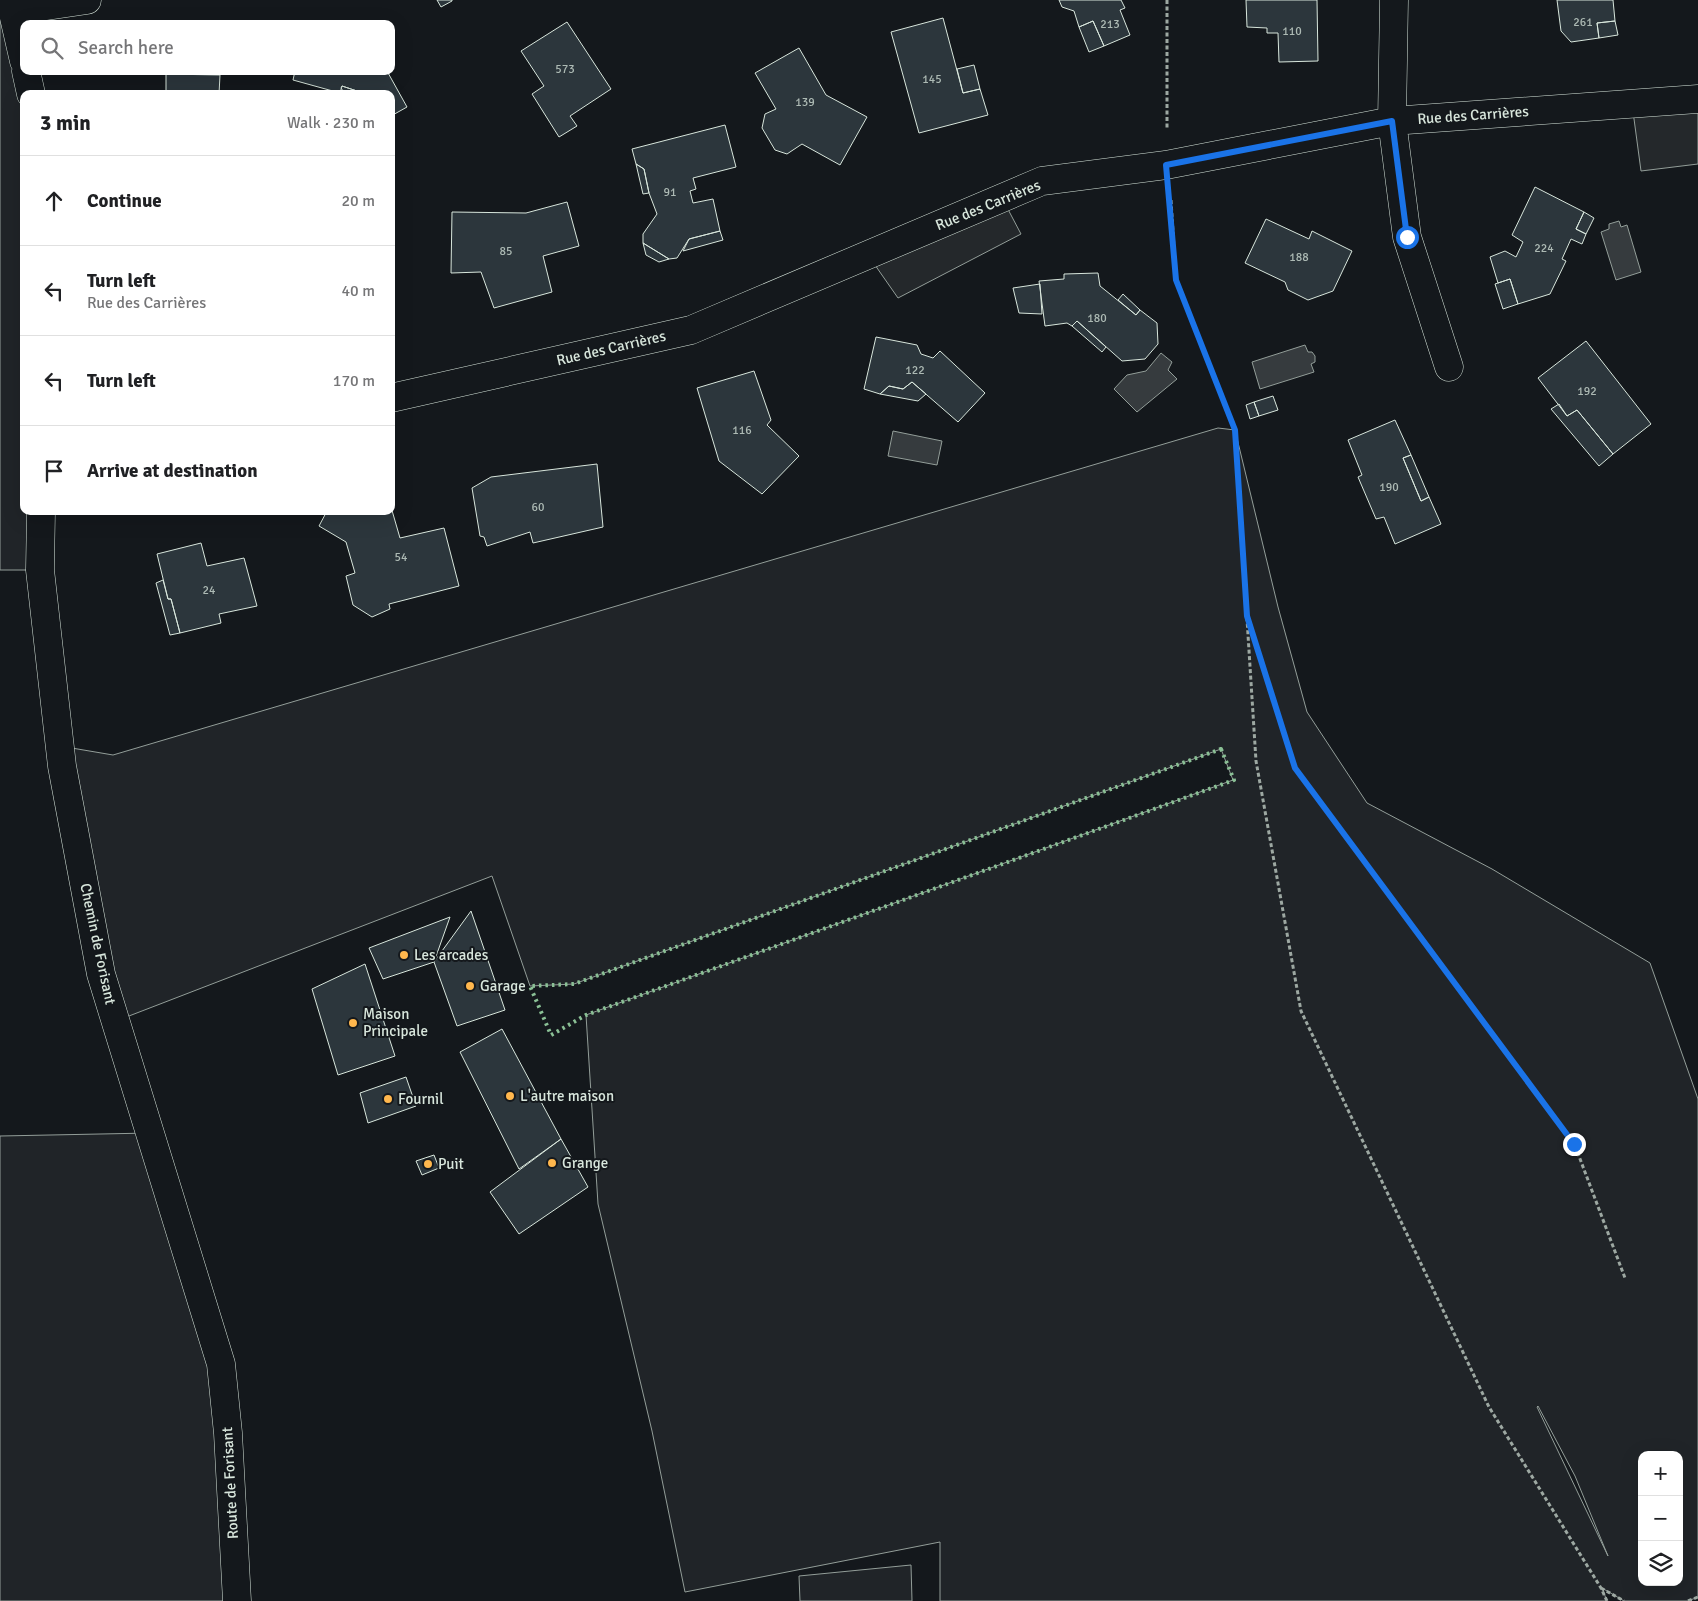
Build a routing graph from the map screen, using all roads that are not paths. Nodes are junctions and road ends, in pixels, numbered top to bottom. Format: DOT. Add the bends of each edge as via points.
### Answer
graph roads {
  1 [pos="87,0"];
  2 [pos="1394,0"];
  3 [pos="12,5"];
  4 [pos="20,42"];
  5 [pos="27,75"];
  6 [pos="29,90"];
  7 [pos="1698,99"];
  8 [pos="1392,121"];
  9 [pos="1449,367"];
  10 [pos="395,397"];
  11 [pos="41,515"];
  12 [pos="221,1364"];
  13 [pos="236,1601"];
  1 -- 3 [label="street"];
  2 -- 8 [label="street"];
  3 -- 4 [label="street"];
  5 -- 6 [label="street"];
  7 -- 8 [label="street, Rue des Carrières"];
  8 -- 9 [label="street" via="1407,237"];
  8 -- 10 [label="street, Rue des Carrières" via="1166,165 1042,181 691,330"];
  11 -- 12 [label="street, Chemin de Forisant" via="40,570 62,766 101,974"];
  12 -- 13 [label="street, Route de Forisant" via="228,1433"];
}
